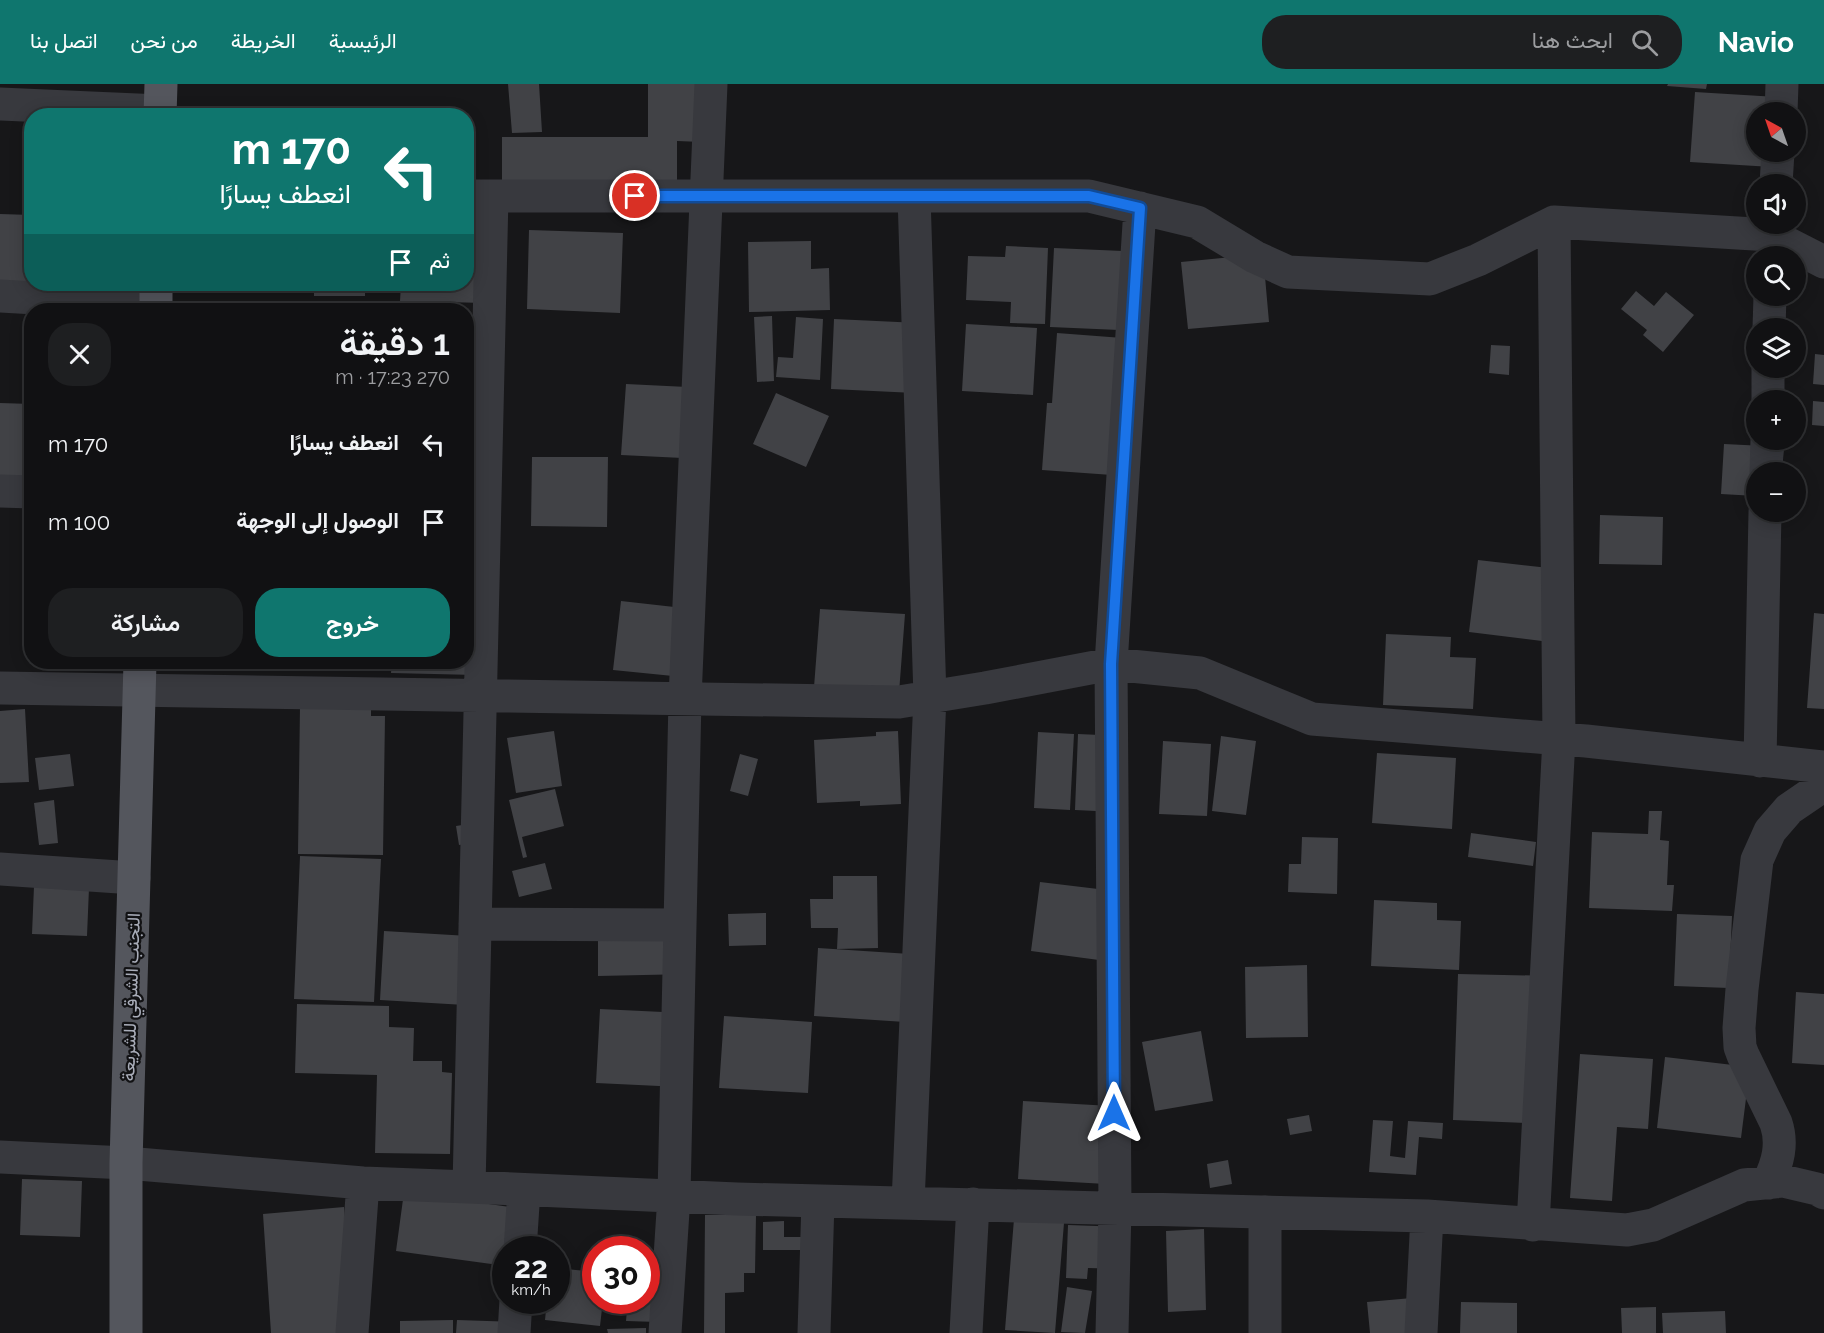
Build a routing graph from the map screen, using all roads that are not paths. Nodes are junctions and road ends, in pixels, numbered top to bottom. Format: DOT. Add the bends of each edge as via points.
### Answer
graph roads {
  1 [pos="711,84"];
  2 [pos="1782,84"];
  3 [pos="1781,102"];
  4 [pos="160,103"];
  5 [pos="0,104"];
  6 [pos="479,196"];
  7 [pos="706,196"];
  8 [pos="914,196"];
  9 [pos="1140,208"];
  10 [pos="1554,222"];
  11 [pos="1771,238"];
  12 [pos="1824,262"];
  13 [pos="0,296"];
  14 [pos="156,300"];
  15 [pos="0,491"];
  16 [pos="24,492"];
  17 [pos="1765,522"];
  18 [pos="1111,664"];
  19 [pos="139,676"];
  20 [pos="0,688"];
  21 [pos="480,696"];
  22 [pos="930,697"];
  23 [pos="685,699"];
  24 [pos="1559,739"];
  25 [pos="1760,761"];
  26 [pos="1824,767"];
  27 [pos="1824,785"];
  28 [pos="0,869"];
  29 [pos="134,878"];
  30 [pos="475,924"];
  31 [pos="680,925"];
  32 [pos="0,1157"];
  33 [pos="126,1163"];
  34 [pos="363,1183"];
  35 [pos="1768,1183"];
  36 [pos="470,1187"];
  37 [pos="524,1190"];
  38 [pos="1824,1193"];
  39 [pos="674,1196"];
  40 [pos="818,1201"];
  41 [pos="908,1203"];
  42 [pos="973,1204"];
  43 [pos="1115,1208"];
  44 [pos="1265,1212"];
  45 [pos="1427,1216"];
  46 [pos="1533,1225"];
  47 [pos="521,1236"];
  48 [pos="515,1314"];
  49 [pos="126,1333"];
  50 [pos="352,1333"];
  51 [pos="514,1333"];
  52 [pos="665,1333"];
  53 [pos="814,1333"];
  54 [pos="966,1333"];
  55 [pos="1112,1333"];
  56 [pos="1265,1333"];
  57 [pos="1421,1333"];
  1 -- 7 [label="street"];
  2 -- 3 [label="street"];
  4 -- 5 [label="street"];
  6 -- 7 [label="street"];
  6 -- 21 [label="street"];
  7 -- 8 [label="street"];
  7 -- 23 [label="street"];
  8 -- 9 [label="street" via="1089,196"];
  8 -- 22 [label="street"];
  9 -- 10 [label="street" via="1197,222 1288,272 1430,279"];
  9 -- 18 [label="street"];
  10 -- 11 [label="street"];
  10 -- 24 [label="street"];
  11 -- 12 [label="street"];
  13 -- 14 [label="street"];
  15 -- 16 [label="street"];
  17 -- 25 [label="street"];
  18 -- 22 [label="street"];
  18 -- 24 [label="street" via="1200,673 1312,719"];
  18 -- 43 [label="street"];
  19 -- 20 [label="street"];
  19 -- 21 [label="street"];
  19 -- 29 [label="main road, التجنب الشرقي للشريعة"];
  21 -- 23 [label="street"];
  21 -- 30 [label="street"];
  22 -- 23 [label="street" via="899,702"];
  22 -- 41 [label="street"];
  23 -- 31 [label="street"];
  24 -- 25 [label="street"];
  24 -- 46 [label="street"];
  25 -- 26 [label="street"];
  27 -- 35 [label="street" via="1789,809 1770,831 1757,860 1739,1028 1743,1055 1780,1134 1777,1166"];
  28 -- 29 [label="street"];
  29 -- 33 [label="main road, التجنب الشرقي للشريعة"];
  30 -- 31 [label="street"];
  30 -- 36 [label="street"];
  31 -- 39 [label="street"];
  32 -- 33 [label="street"];
  33 -- 34 [label="street"];
  33 -- 49 [label="main road, التجنب الشرقي للشريعة"];
  34 -- 36 [label="street"];
  34 -- 50 [label="street"];
  35 -- 38 [label="street" via="1783,1181"];
  35 -- 46 [label="street" via="1744,1185 1653,1225 1627,1230"];
  36 -- 37 [label="street"];
  37 -- 39 [label="street"];
  37 -- 47 [label="street"];
  39 -- 40 [label="street"];
  39 -- 52 [label="street"];
  40 -- 41 [label="street"];
  40 -- 53 [label="street"];
  41 -- 42 [label="street"];
  42 -- 43 [label="street"];
  42 -- 54 [label="street"];
  43 -- 44 [label="street"];
  43 -- 55 [label="street"];
  44 -- 45 [label="street"];
  44 -- 56 [label="street"];
  45 -- 46 [label="street"];
  45 -- 57 [label="street"];
  48 -- 51 [label="street"];
}
